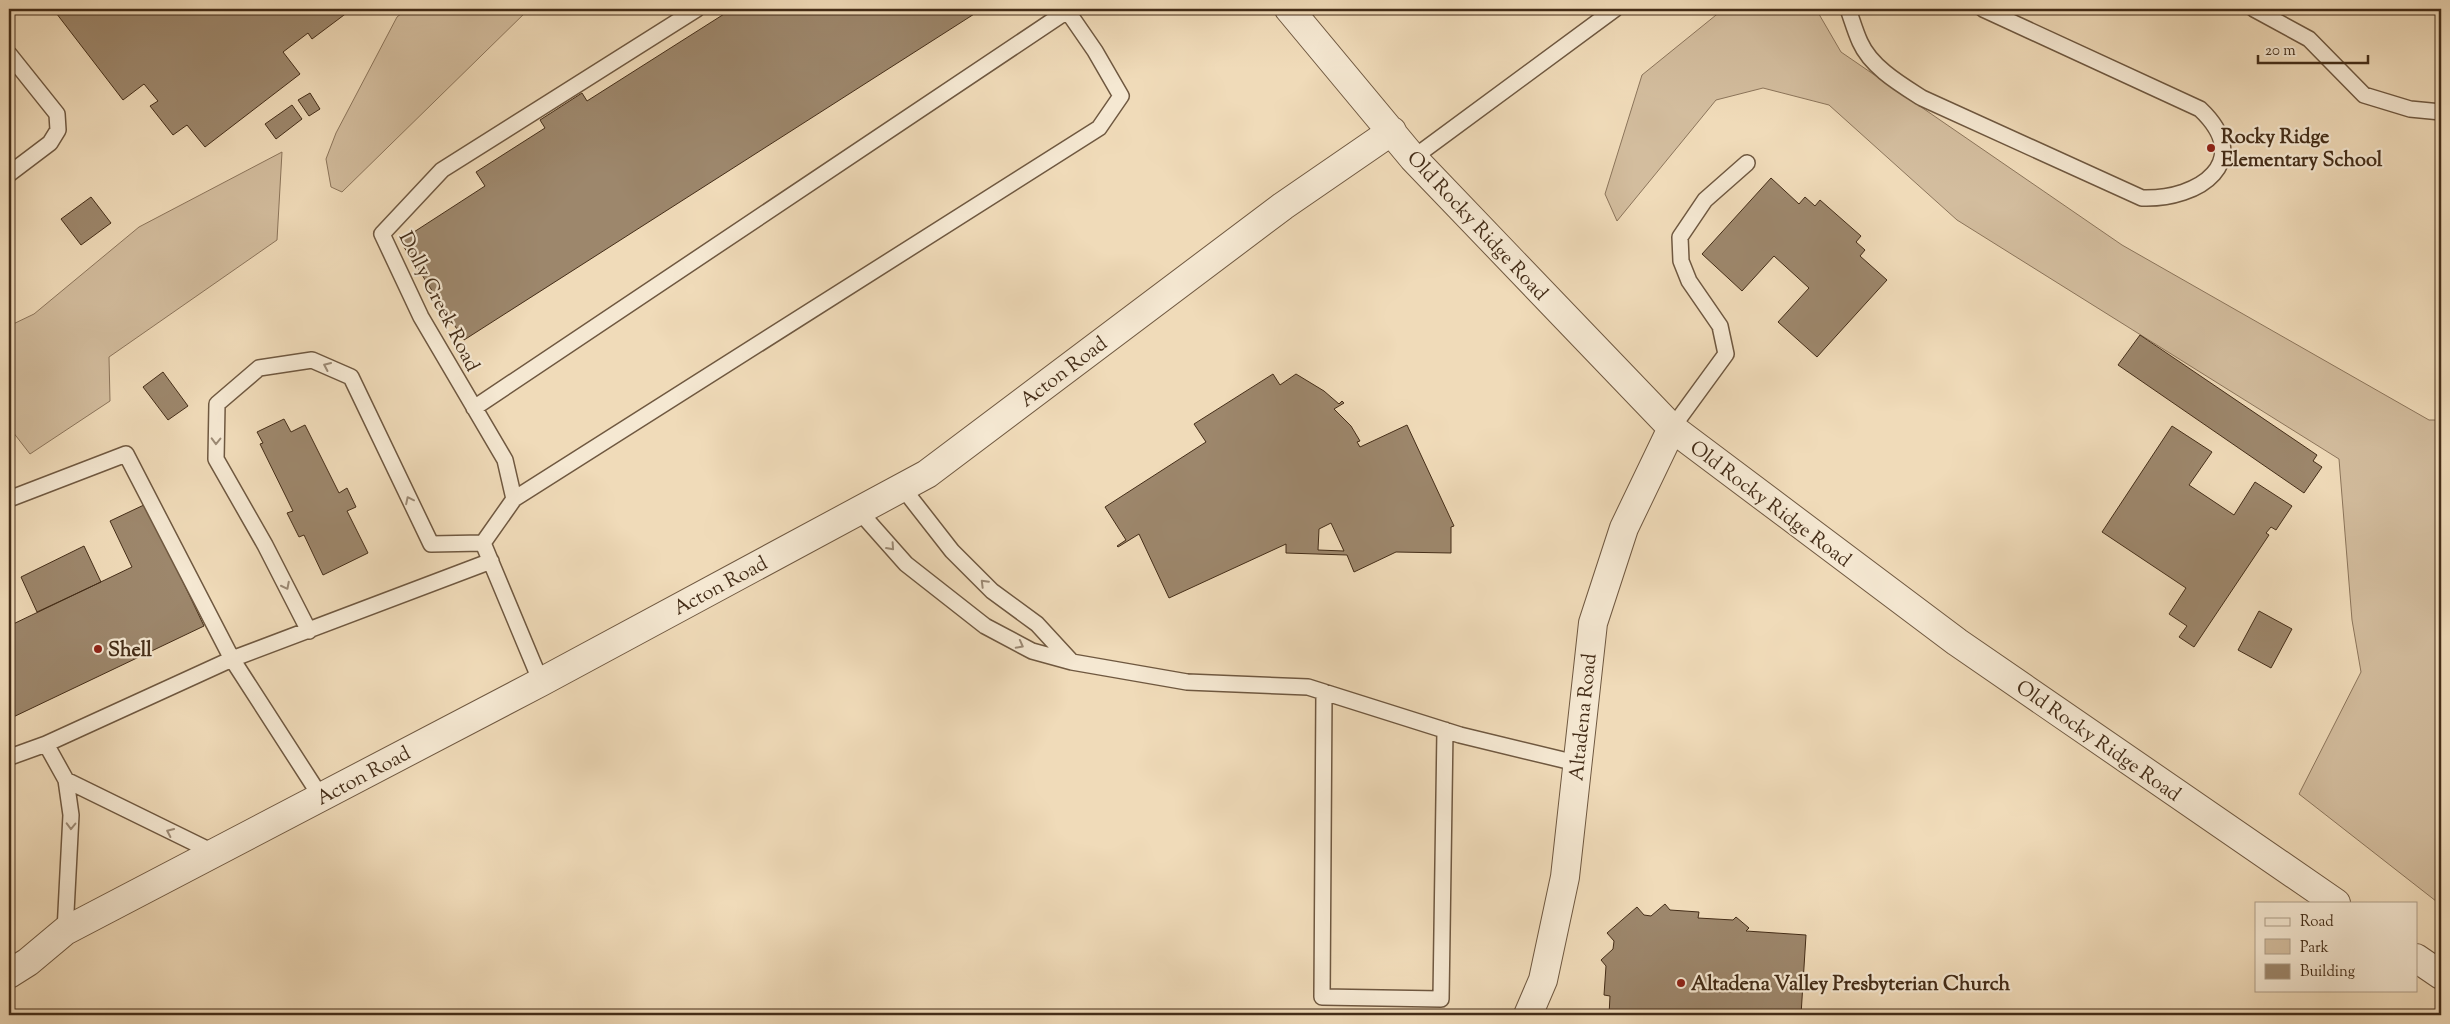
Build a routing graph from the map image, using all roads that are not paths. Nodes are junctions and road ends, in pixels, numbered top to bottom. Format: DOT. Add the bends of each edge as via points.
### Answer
graph roads {
  1 [pos="697,9"];
  2 [pos="1068,9"];
  3 [pos="1289,9"];
  4 [pos="1615,9"];
  5 [pos="1848,9"];
  6 [pos="1983,9"];
  7 [pos="2254,9"];
  8 [pos="9,54"];
  9 [pos="2441,112"];
  10 [pos="1392,131"];
  11 [pos="1413,158"];
  12 [pos="1747,163"];
  13 [pos="9,174"];
  14 [pos="474,408"];
  15 [pos="1672,428"];
  16 [pos="902,487"];
  17 [pos="514,499"];
  18 [pos="9,500"];
  19 [pos="859,511"];
  20 [pos="483,543"];
  21 [pos="491,561"];
  22 [pos="309,631"];
  23 [pos="232,659"];
  24 [pos="1072,662"];
  25 [pos="541,682"];
  26 [pos="1324,692"];
  27 [pos="1445,730"];
  28 [pos="46,744"];
  29 [pos="9,756"];
  30 [pos="1576,763"];
  31 [pos="66,780"];
  32 [pos="321,797"];
  33 [pos="215,853"];
  34 [pos="2335,902"];
  35 [pos="65,931"];
  36 [pos="2418,959"];
  37 [pos="9,974"];
  38 [pos="2441,975"];
  39 [pos="1528,1015"];
  1 -- 14 [label="lane, Dolly Creek Road" via="442,170 382,234 421,317"];
  2 -- 14 [label="lane"];
  2 -- 17 [label="lane" via="1121,96 1098,128"];
  3 -- 10 [label="street, Old Rocky Ridge Road"];
  4 -- 11 [label="lane"];
  5 -- 6 [label="lane" via="1860,43 1882,70 1922,98 2142,198 2190,192 2208,180 2221,162 2221,137 2214,122 2200,109"];
  7 -- 9 [label="lane" via="2309,39 2364,95 2410,109"];
  8 -- 13 [label="lane" via="57,114 58,130 50,143"];
  10 -- 11 [label="street, Old Rocky Ridge Road"];
  10 -- 16 [label="street, Acton Road" via="1283,206 927,474"];
  11 -- 15 [label="street, Old Rocky Ridge Road"];
  12 -- 15 [label="lane" via="1705,200 1680,237 1681,260 1689,281 1720,326 1726,354"];
  14 -- 17 [label="lane, Dolly Creek Road" via="504,460"];
  15 -- 30 [label="street, Altadena Road" via="1624,528 1593,623"];
  15 -- 34 [label="street, Old Rocky Ridge Road" via="1957,642"];
  16 -- 19 [label="street, Acton Road"];
  24 -- 16 [label="lane, one-way" via="1037,624 992,591 952,550"];
  17 -- 20 [label="lane"];
  18 -- 23 [label="lane" via="126,454"];
  19 -- 24 [label="lane, one-way" via="906,564 985,626 1032,652"];
  19 -- 25 [label="street, Acton Road"];
  20 -- 21 [label="lane"];
  20 -- 22 [label="lane, one-way" via="431,544 351,378 312,360 259,368 217,404 216,460 266,545"];
  21 -- 22 [label="lane"];
  21 -- 25 [label="lane"];
  22 -- 23 [label="lane"];
  23 -- 28 [label="lane"];
  23 -- 32 [label="lane"];
  24 -- 26 [label="lane" via="1187,682 1308,687"];
  25 -- 32 [label="street, Acton Road"];
  26 -- 27 [label="lane"];
  26 -- 27 [label="lane" via="1322,997 1441,999"];
  27 -- 30 [label="lane"];
  28 -- 29 [label="lane"];
  28 -- 31 [label="lane"];
  30 -- 39 [label="street, Altadena Road" via="1565,877 1543,980"];
  33 -- 31 [label="lane, one-way"];
  31 -- 35 [label="lane, one-way" via="71,816"];
  32 -- 33 [label="street, Acton Road"];
  33 -- 35 [label="street, Acton Road"];
  35 -- 37 [label="street, Acton Road"];
  36 -- 38 [label="street"];
}
